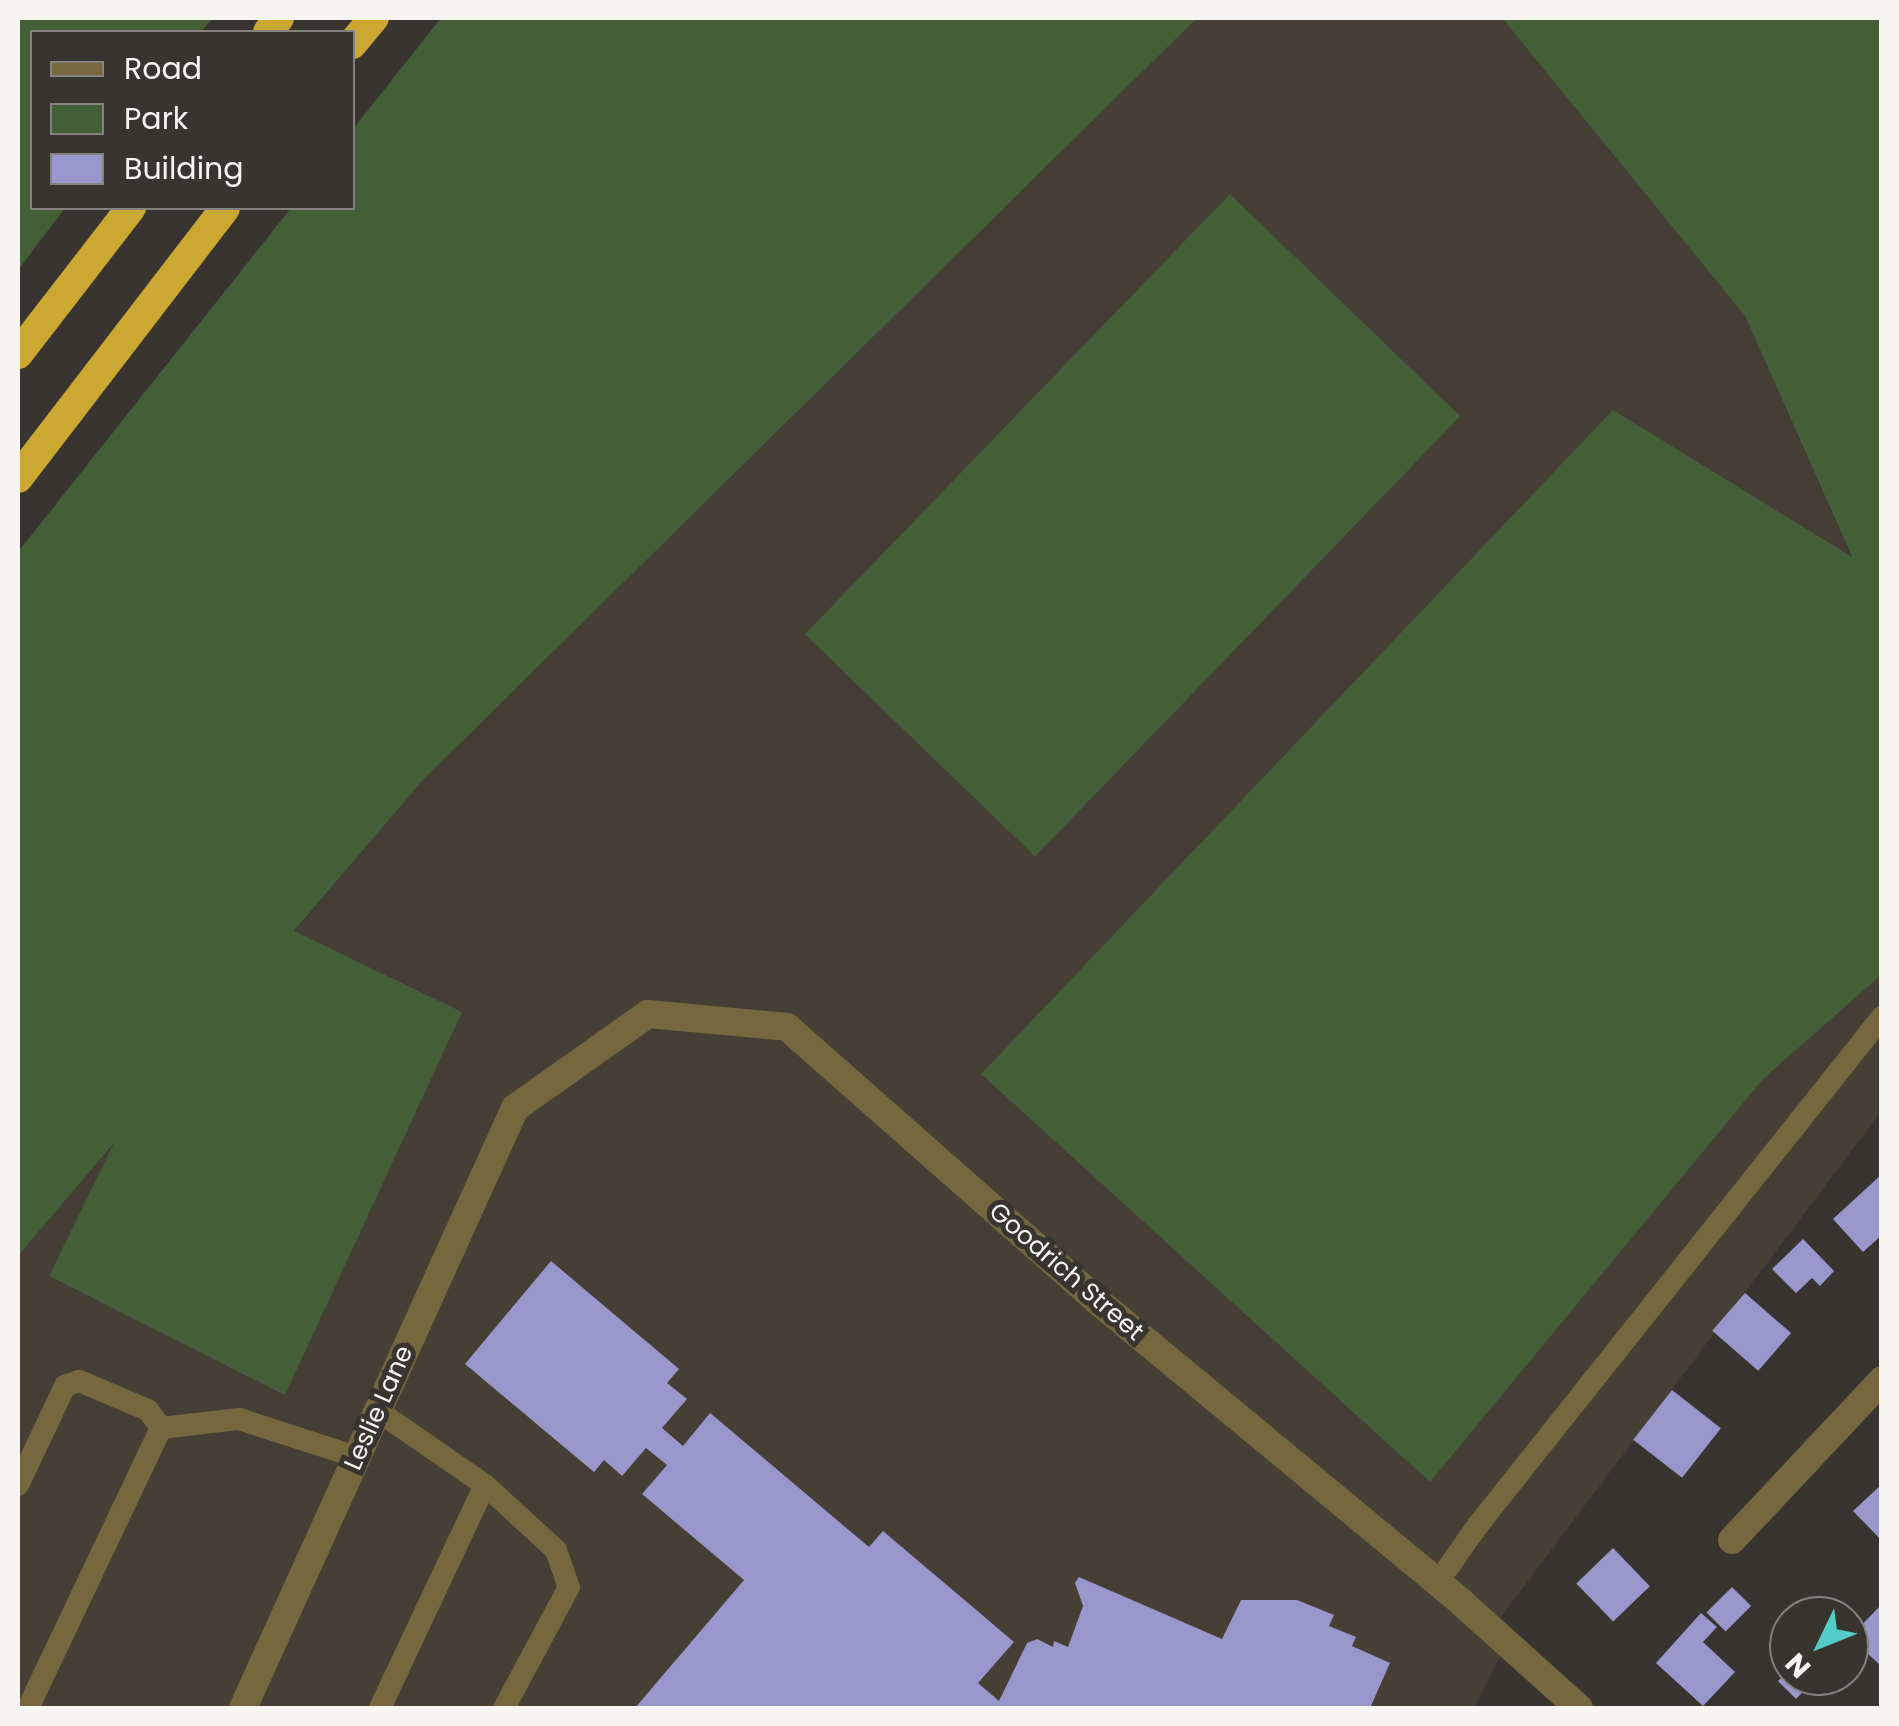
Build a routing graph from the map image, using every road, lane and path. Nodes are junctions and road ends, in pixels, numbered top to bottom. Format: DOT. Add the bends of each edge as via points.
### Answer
graph roads {
  1 [pos="374,18"];
  2 [pos="355,40"];
  3 [pos="129,210"];
  4 [pos="223,210"];
  5 [pos="18,354"];
  6 [pos="18,478"];
  7 [pos="1882,1018"];
  8 [pos="515,1108"];
  9 [pos="1882,1380"];
  10 [pos="378,1411"];
  11 [pos="160,1428"];
  12 [pos="357,1458"];
  13 [pos="18,1485"];
  14 [pos="486,1486"];
  15 [pos="1732,1540"];
  16 [pos="1438,1582"];
  17 [pos="28,1708"];
  18 [pos="244,1708"];
  19 [pos="380,1708"];
  20 [pos="504,1708"];
  21 [pos="1579,1708"];
  1 -- 2 [label="highway"];
  3 -- 5 [label="highway"];
  4 -- 6 [label="highway"];
  7 -- 16 [label="lane"];
  8 -- 10 [label="street, Leslie Lane"];
  8 -- 16 [label="street, Goodrich Street" via="648,1014 786,1028 1100,1304"];
  9 -- 15 [label="street"];
  10 -- 12 [label="street, Leslie Lane"];
  10 -- 14 [label="lane"];
  11 -- 12 [label="lane" via="239,1419"];
  11 -- 13 [label="lane" via="148,1410 79,1381 65,1386"];
  11 -- 17 [label="lane"];
  12 -- 18 [label="street, Leslie Lane"];
  14 -- 19 [label="lane"];
  14 -- 20 [label="lane" via="556,1550 569,1586"];
  16 -- 21 [label="street, Goodrich Street"];
}
